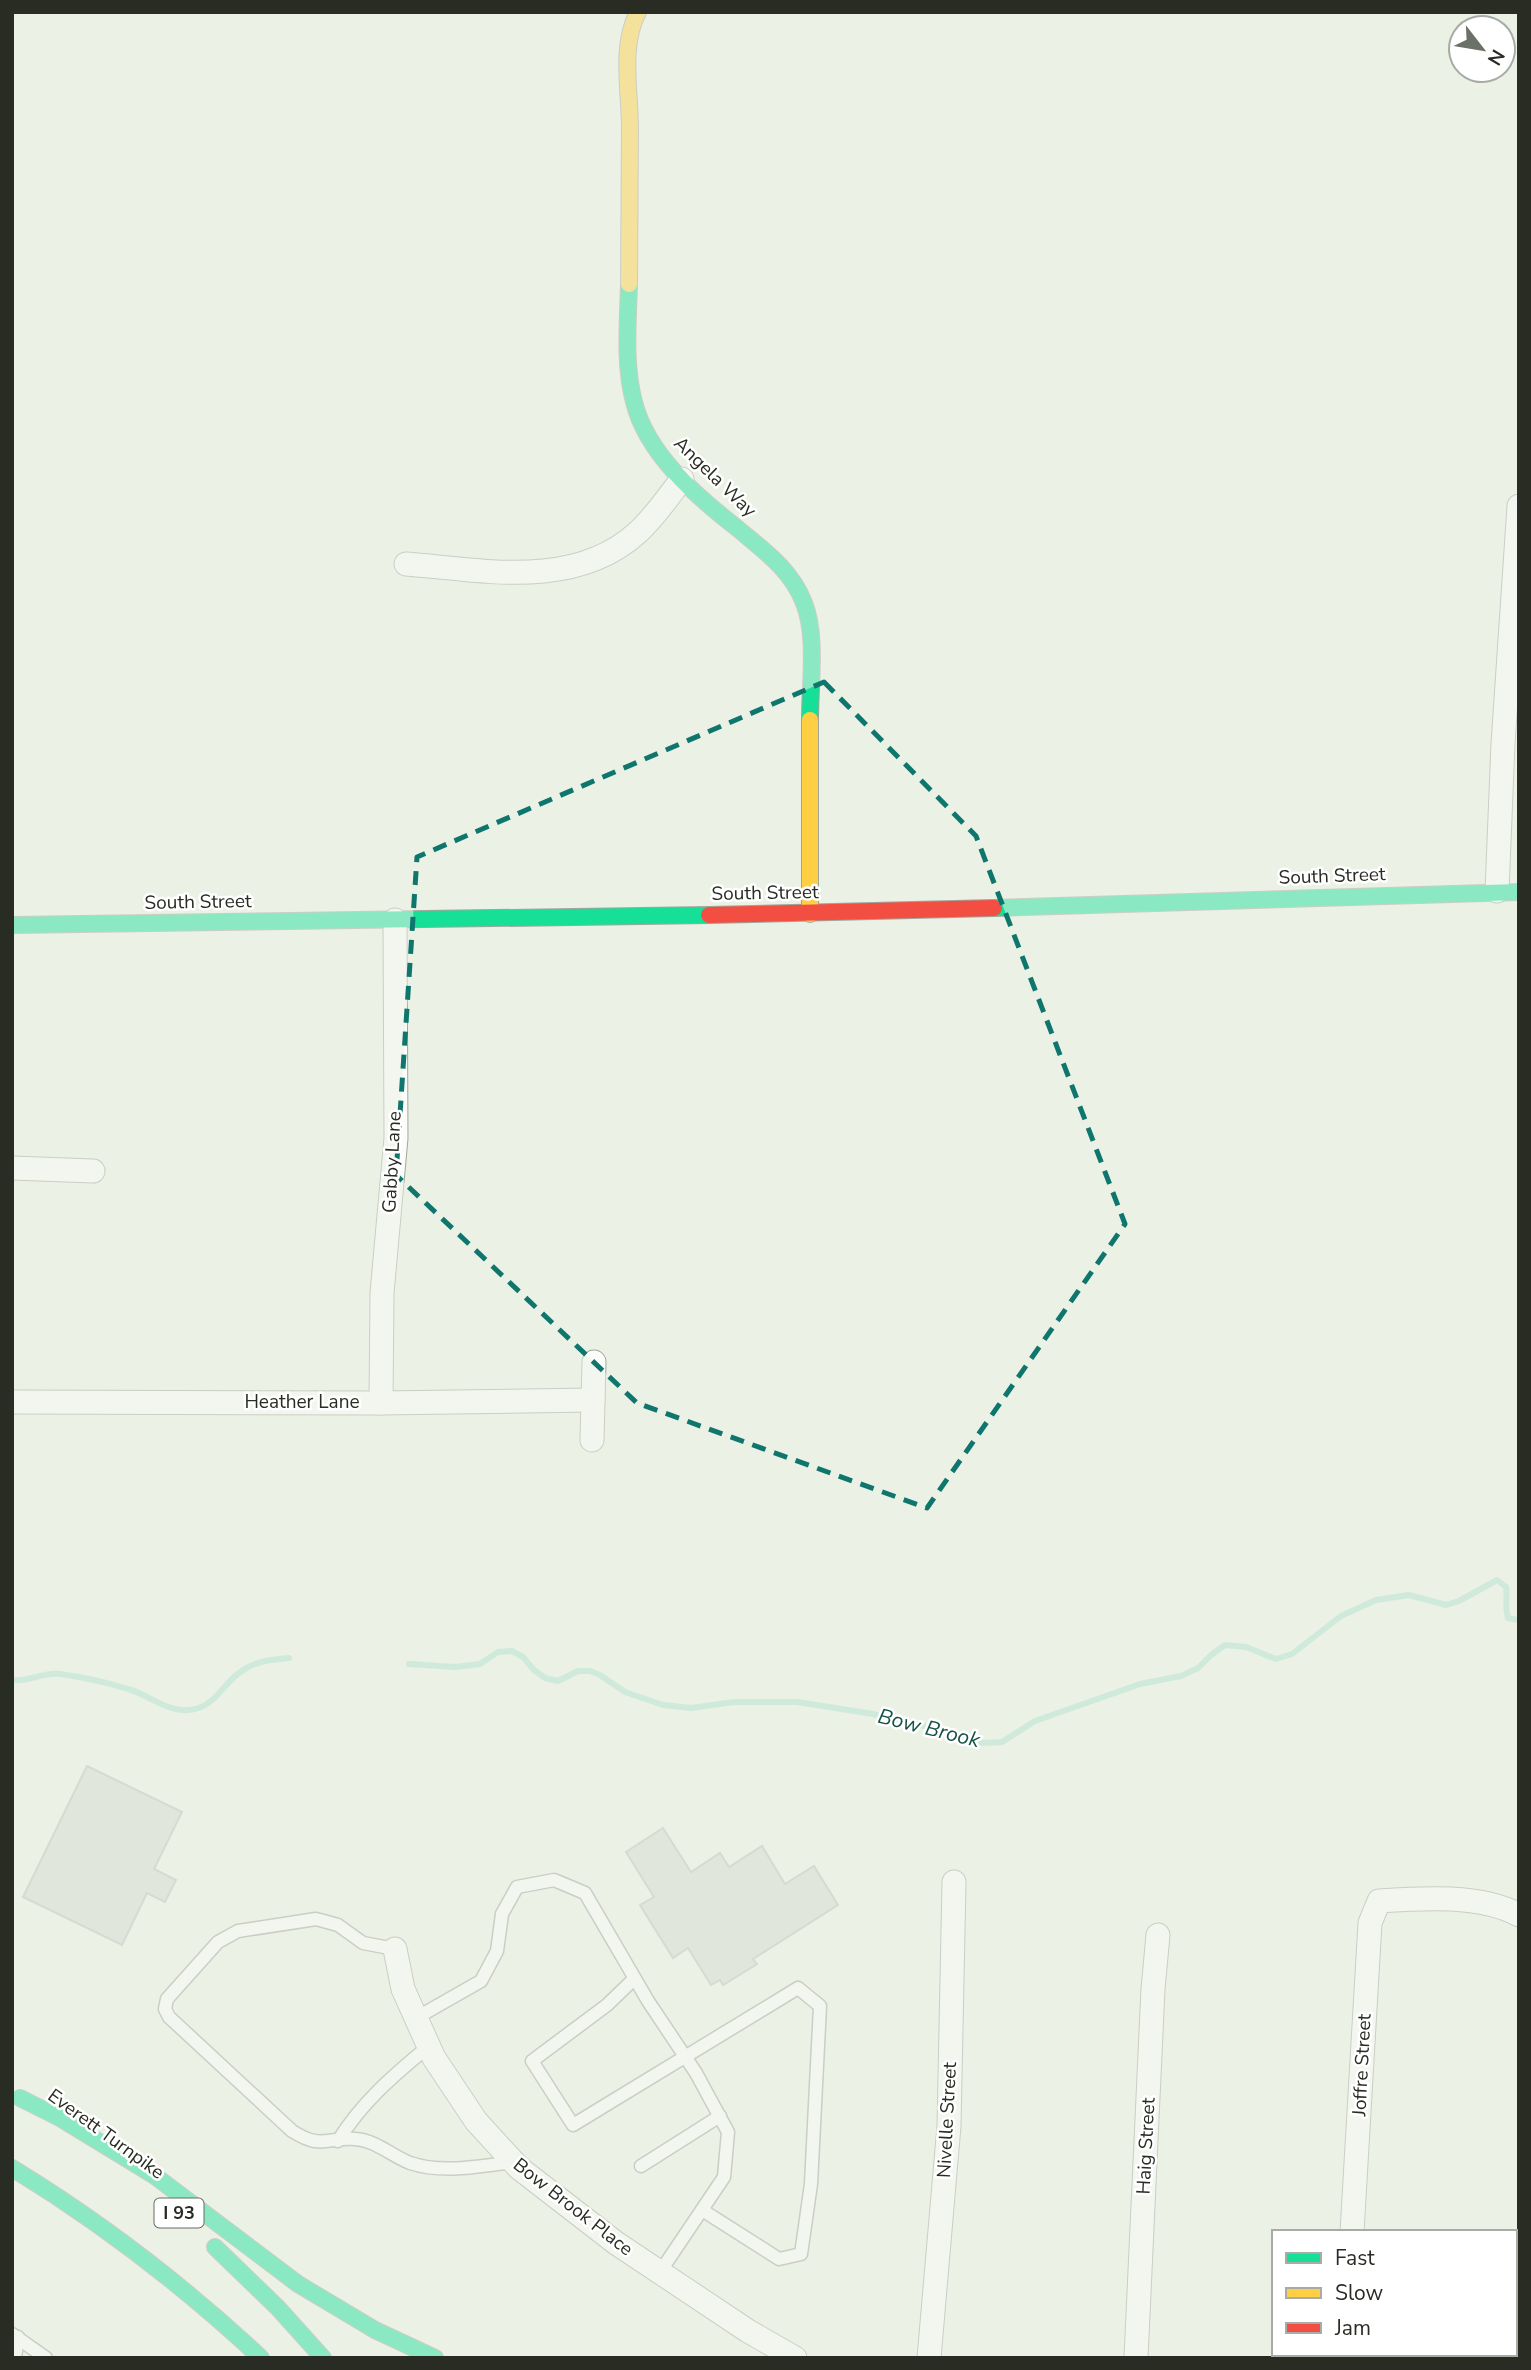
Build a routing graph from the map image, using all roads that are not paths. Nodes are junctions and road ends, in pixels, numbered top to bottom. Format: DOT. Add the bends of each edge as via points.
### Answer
graph roads {
  1 [pos="638,12"];
  2 [pos="682,479"];
  3 [pos="1519,506"];
  4 [pos="1518,543"];
  5 [pos="406,564"];
  6 [pos="1508,891"];
  7 [pos="810,914"];
  8 [pos="395,920"];
  9 [pos="12,925"];
  10 [pos="12,1168"];
  11 [pos="93,1171"];
  12 [pos="594,1363"];
  13 [pos="593,1400"];
  14 [pos="12,1402"];
  15 [pos="381,1403"];
  16 [pos="592,1440"];
  17 [pos="954,1882"];
  18 [pos="1519,1915"];
  19 [pos="1158,1935"];
  20 [pos="395,1950"];
  21 [pos="634,1979"];
  22 [pos="416,2018"];
  23 [pos="429,2046"];
  24 [pos="684,2055"];
  25 [pos="16,2096"];
  26 [pos="720,2116"];
  27 [pos="338,2141"];
  28 [pos="513,2162"];
  29 [pos="641,2166"];
  30 [pos="12,2168"];
  31 [pos="702,2210"];
  32 [pos="1352,2230"];
  33 [pos="150,2261"];
  34 [pos="660,2272"];
  35 [pos="15,2335"];
  36 [pos="225,2346"];
  37 [pos="15,2358"];
  38 [pos="46,2358"];
  39 [pos="261,2358"];
  40 [pos="323,2358"];
  41 [pos="435,2358"];
  42 [pos="795,2358"];
  43 [pos="929,2358"];
  44 [pos="1136,2358"];
  1 -- 2 [label="main road, Angela Way" via="628,43 628,355 640,422"];
  2 -- 5 [label="street" via="637,534 578,566 517,572"];
  2 -- 7 [label="main road, Angela Way" via="779,565 804,603 810,625"];
  3 -- 4 [label="street"];
  4 -- 6 [label="street" via="1503,744"];
  6 -- 7 [label="main road, South Street"];
  7 -- 8 [label="main road, South Street"];
  8 -- 9 [label="main road, South Street"];
  8 -- 15 [label="street, Gabby Lane" via="396,1138 382,1293"];
  10 -- 11 [label="street"];
  12 -- 13 [label="street"];
  13 -- 15 [label="street, Heather Lane"];
  13 -- 16 [label="street"];
  14 -- 15 [label="street, Heather Lane"];
  17 -- 43 [label="street, Nivelle Street" via="949,2126"];
  18 -- 32 [label="street, Joffre Street" via="1472,1901 1379,1901 1370,1923"];
  19 -- 44 [label="street, Haig Street"];
  20 -- 22 [label="street, Bow Brook Place" via="403,1989"];
  20 -- 27 [label="lane" via="363,1943 338,1925 316,1919 238,1931 218,1942 167,1999 169,2017 292,2131 305,2139"];
  21 -- 22 [label="lane" via="585,1893 554,1880 517,1888 502,1914 496,1951 481,1981"];
  21 -- 24 [label="lane"];
  21 -- 24 [label="lane" via="532,2061 573,2125"];
  22 -- 23 [label="street, Bow Brook Place"];
  23 -- 27 [label="lane" via="360,2109"];
  23 -- 28 [label="street, Bow Brook Place" via="475,2121"];
  24 -- 26 [label="lane"];
  24 -- 31 [label="lane" via="797,1988 820,2006 811,2184 802,2254 779,2259"];
  25 -- 40 [label="main road, Everett Turnpike / I 93" via="195,2227"];
  25 -- 41 [label="main road" via="155,2176 298,2284 375,2330"];
  26 -- 29 [label="lane"];
  26 -- 31 [label="lane" via="728,2132 724,2178"];
  27 -- 28 [label="lane" via="368,2142 429,2167"];
  28 -- 34 [label="street, Bow Brook Place"];
  30 -- 33 [label="main road"];
  31 -- 34 [label="lane"];
  33 -- 36 [label="main road"];
  33 -- 39 [label="main road"];
  34 -- 42 [label="street, Bow Brook Place"];
  35 -- 37 [label="lane"];
  35 -- 38 [label="lane"];
}
